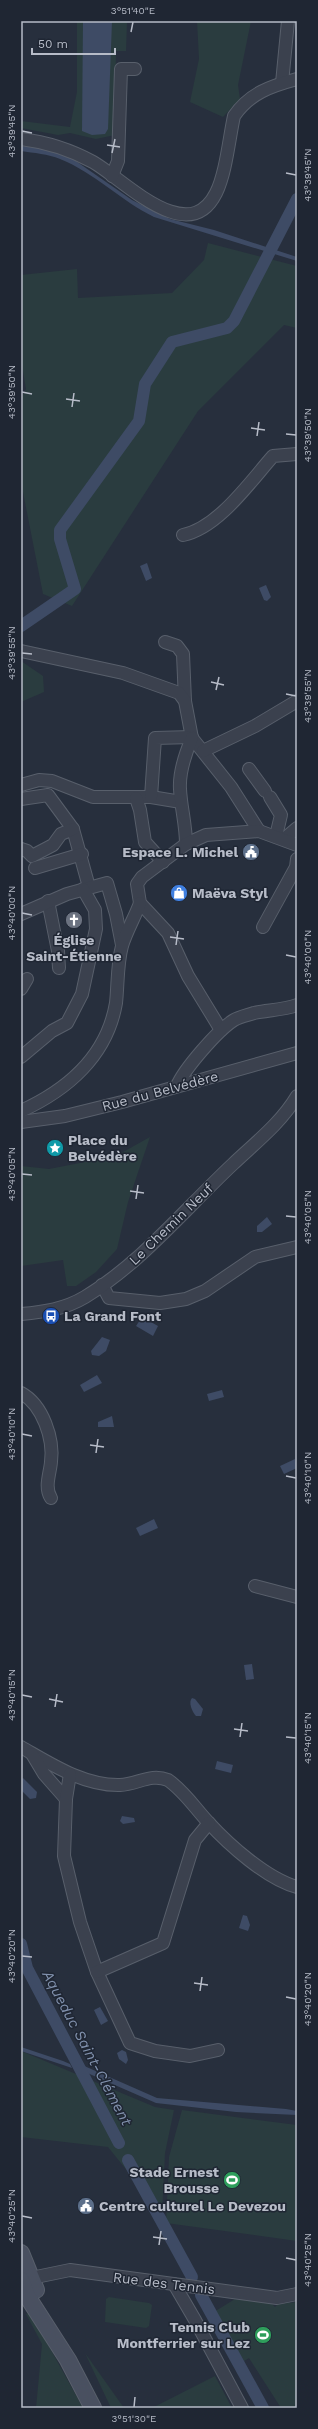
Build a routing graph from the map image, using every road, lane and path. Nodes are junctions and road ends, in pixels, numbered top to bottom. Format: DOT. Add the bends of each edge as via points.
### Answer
graph roads {
  1 [pos="288,21"];
  2 [pos="135,69"];
  3 [pos="297,79"];
  4 [pos="282,83"];
  5 [pos="21,139"];
  6 [pos="112,176"];
  7 [pos="297,454"];
  8 [pos="183,535"];
  9 [pos="165,642"];
  10 [pos="24,651"];
  11 [pos="185,701"];
  12 [pos="297,701"];
  13 [pos="192,738"];
  14 [pos="203,751"];
  15 [pos="249,769"];
  16 [pos="21,786"];
  17 [pos="151,797"];
  18 [pos="136,798"];
  19 [pos="21,799"];
  20 [pos="181,802"];
  21 [pos="297,828"];
  22 [pos="73,829"];
  23 [pos="259,830"];
  24 [pos="280,838"];
  25 [pos="186,844"];
  26 [pos="297,845"];
  27 [pos="21,849"];
  28 [pos="82,854"];
  29 [pos="297,859"];
  30 [pos="163,862"];
  31 [pos="35,868"];
  32 [pos="86,888"];
  33 [pos="48,901"];
  34 [pos="140,903"];
  35 [pos="21,914"];
  36 [pos="263,927"];
  37 [pos="122,945"];
  38 [pos="59,968"];
  39 [pos="297,1005"];
  40 [pos="221,1030"];
  41 [pos="297,1053"];
  42 [pos="21,1057"];
  43 [pos="177,1086"];
  44 [pos="297,1096"];
  45 [pos="21,1111"];
  46 [pos="21,1122"];
  47 [pos="297,1247"];
  48 [pos="102,1286"];
  49 [pos="21,1314"];
  50 [pos="21,1394"];
  51 [pos="50,1498"];
  52 [pos="255,1586"];
  53 [pos="297,1597"];
  54 [pos="26,1749"];
  55 [pos="70,1774"];
  56 [pos="66,1799"];
  57 [pos="209,1823"];
  58 [pos="297,1887"];
  59 [pos="97,1972"];
  60 [pos="218,2050"];
  61 [pos="21,2253"];
  62 [pos="174,2284"];
  63 [pos="25,2289"];
  64 [pos="297,2294"];
  65 [pos="93,2408"];
  66 [pos="242,2408"];
  1 -- 4 [label="street"];
  2 -- 6 [label="street" via="121,69 118,161"];
  3 -- 4 [label="street"];
  4 -- 6 [label="street" via="256,93 234,116 218,187 211,201 198,211 176,213 159,208"];
  5 -- 6 [label="street" via="66,150 94,163"];
  7 -- 8 [label="street" via="274,456 214,520 193,533"];
  9 -- 11 [label="street" via="177,646 183,654"];
  10 -- 11 [label="street" via="123,673 179,693"];
  11 -- 13 [label="street"];
  12 -- 14 [label="street" via="255,726"];
  13 -- 14 [label="street"];
  13 -- 17 [label="street" via="155,738"];
  13 -- 20 [label="street" via="179,788"];
  14 -- 23 [label="street" via="231,787"];
  15 -- 24 [label="street" via="281,815"];
  16 -- 18 [label="street" via="39,780 52,781 93,797"];
  17 -- 18 [label="street"];
  17 -- 20 [label="street"];
  18 -- 30 [label="street" via="145,842"];
  19 -- 22 [label="street" via="48,795"];
  20 -- 25 [label="street" via="186,824"];
  21 -- 24 [label="street"];
  22 -- 27 [label="street" via="61,834 53,845 32,856"];
  22 -- 28 [label="street"];
  23 -- 24 [label="street"];
  23 -- 25 [label="street" via="206,835"];
  24 -- 26 [label="street"];
  25 -- 30 [label="street"];
  28 -- 31 [label="street"];
  28 -- 32 [label="street"];
  29 -- 36 [label="street" via="296,867"];
  30 -- 34 [label="street" via="142,877 137,884"];
  32 -- 33 [label="street"];
  32 -- 37 [label="street" via="106,882 110,887"];
  32 -- 42 [label="street" via="95,910 96,929 82,994 67,1023 52,1031"];
  33 -- 35 [label="street"];
  33 -- 38 [label="street"];
  34 -- 37 [label="street"];
  34 -- 40 [label="street" via="168,932 188,976"];
  37 -- 45 [label="street" via="115,1005 104,1042 70,1080 45,1100"];
  39 -- 40 [label="street" via="284,1010 255,1013"];
  40 -- 43 [label="street" via="184,1072"];
  41 -- 43 [label="street, Rue du Belvédère"];
  43 -- 46 [label="street, Rue du Belvédère" via="65,1116"];
  44 -- 48 [label="street, Le Chemin Neuf" via="259,1140 128,1266"];
  47 -- 48 [label="street" via="255,1257 205,1291 186,1299 160,1303 109,1298"];
  48 -- 49 [label="street, Le Chemin Neuf" via="66,1307 47,1312"];
  50 -- 51 [label="street" via="33,1403 47,1428 52,1452 47,1487"];
  52 -- 53 [label="street"];
  54 -- 55 [label="street"];
  54 -- 56 [label="street"];
  55 -- 56 [label="street"];
  55 -- 57 [label="street" via="95,1782 120,1785 162,1777 175,1785"];
  56 -- 59 [label="street" via="64,1856 80,1922"];
  57 -- 58 [label="street" via="264,1869 284,1883"];
  57 -- 59 [label="street" via="195,1840 163,1943"];
  59 -- 60 [label="street" via="130,2043 155,2051 190,2056"];
  61 -- 63 [label="street"];
  62 -- 63 [label="street, Rue des Tennis" via="70,2270 38,2277"];
  62 -- 64 [label="street, Rue des Tennis" via="277,2298"];
  62 -- 66 [label="street"];
  63 -- 65 [label="street" via="68,2360"];
}
